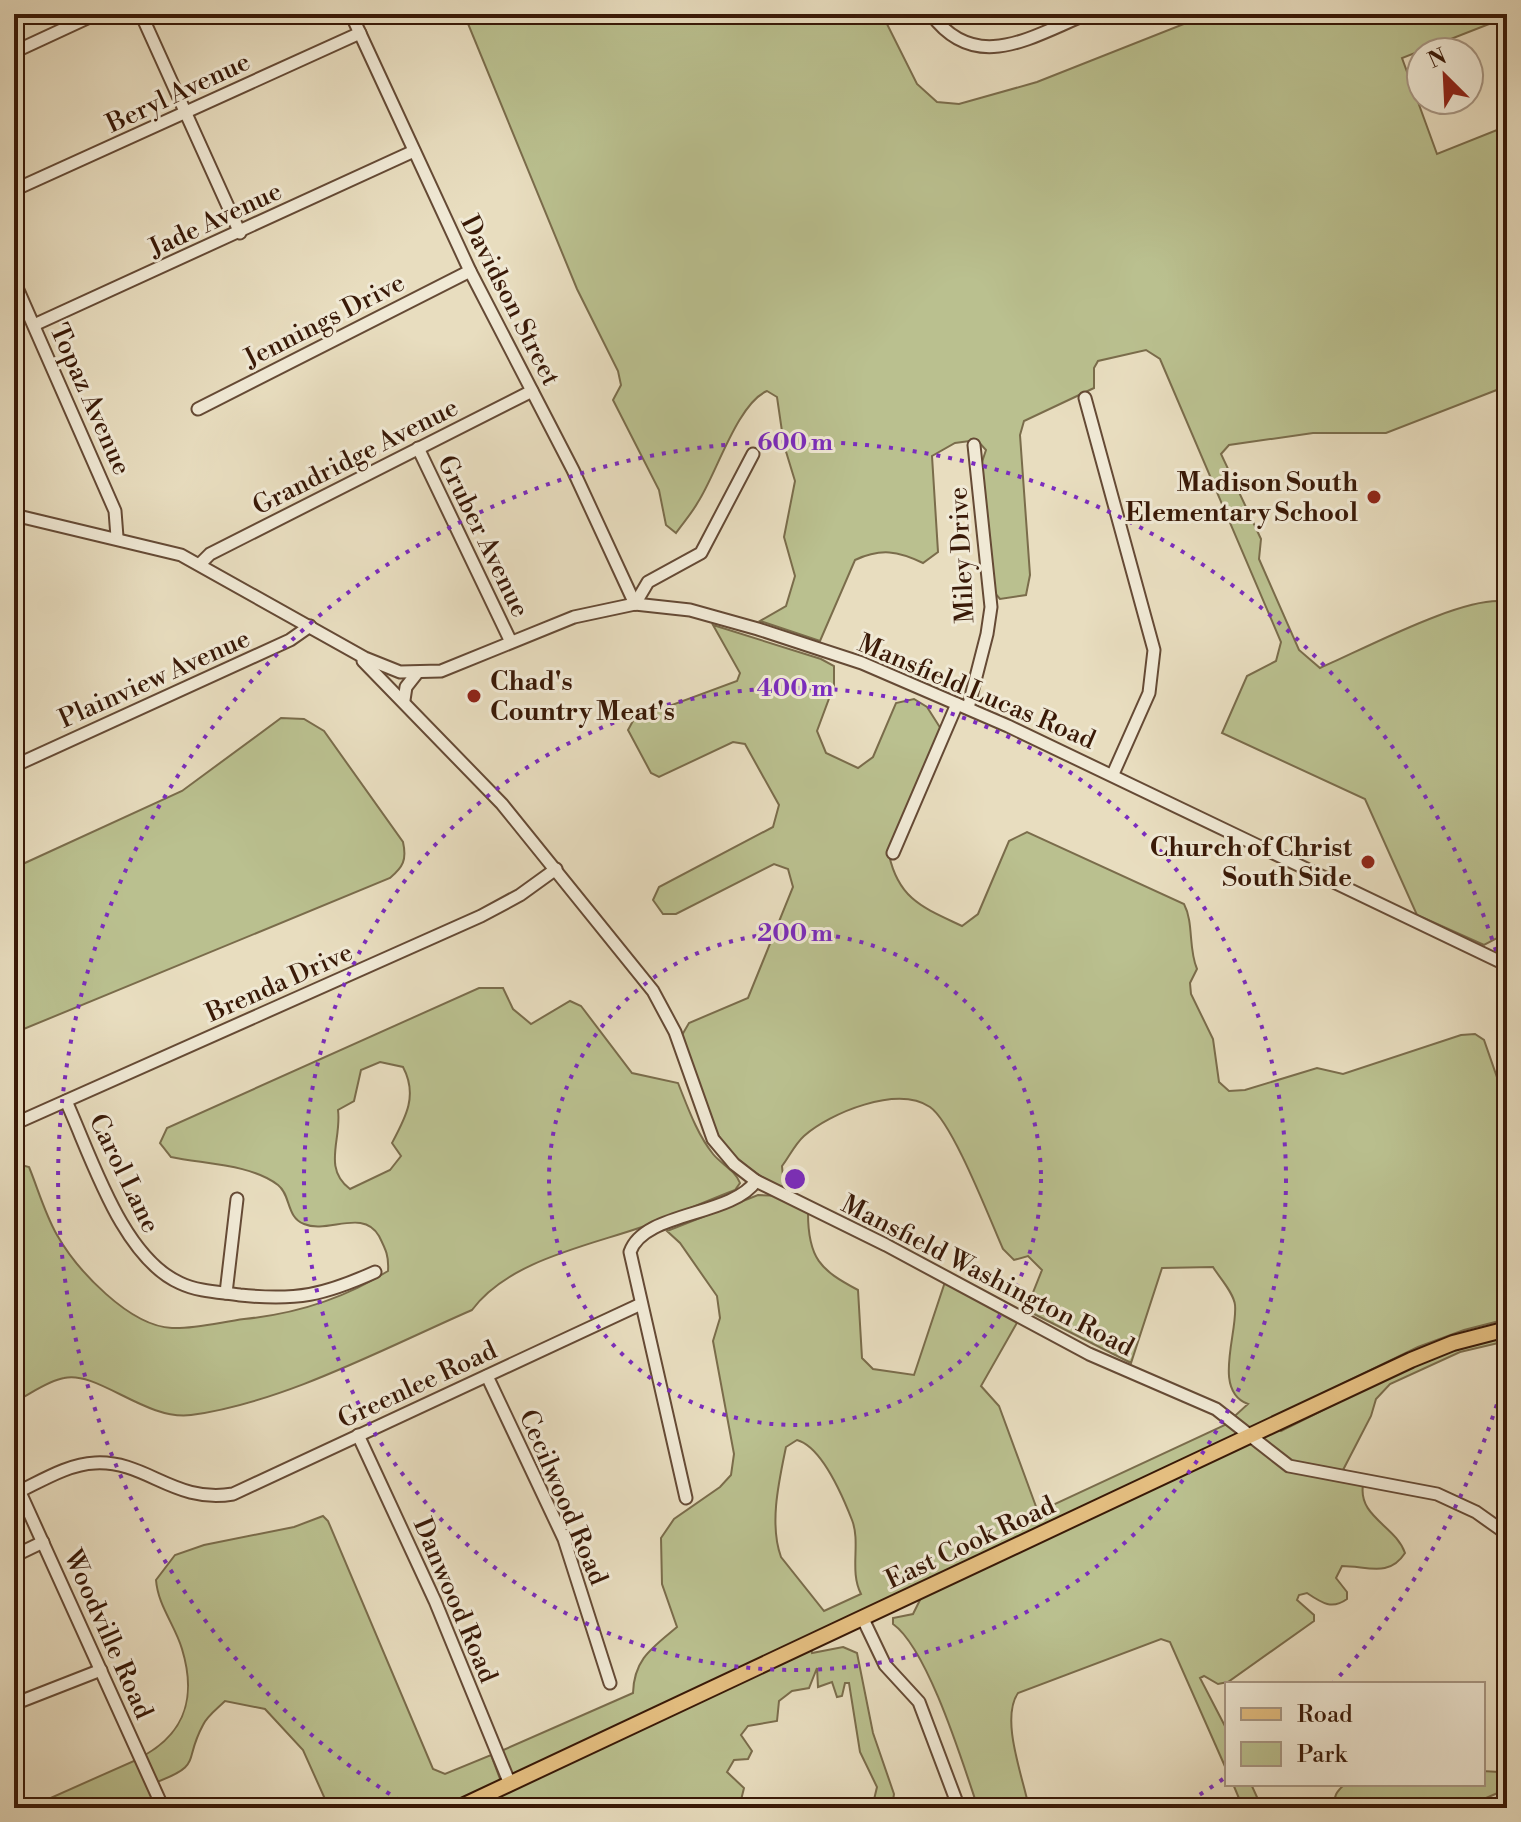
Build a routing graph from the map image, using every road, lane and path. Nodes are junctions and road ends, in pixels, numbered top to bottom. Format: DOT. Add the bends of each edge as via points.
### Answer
graph roads {
  1 [pos="96,14"];
  2 [pos="141,14"];
  3 [pos="351,14"];
  4 [pos="931,14"];
  5 [pos="1087,14"];
  6 [pos="1057,19"];
  7 [pos="360,33"];
  8 [pos="14,52"];
  9 [pos="187,112"];
  10 [pos="414,151"];
  11 [pos="14,190"];
  12 [pos="240,233"];
  13 [pos="470,271"];
  14 [pos="14,281"];
  15 [pos="34,325"];
  16 [pos="532,391"];
  17 [pos="1085,398"];
  18 [pos="198,409"];
  19 [pos="974,445"];
  20 [pos="418,448"];
  21 [pos="753,454"];
  22 [pos="14,515"];
  23 [pos="117,537"];
  24 [pos="201,563"];
  25 [pos="635,604"];
  26 [pos="310,626"];
  27 [pos="511,642"];
  28 [pos="352,651"];
  29 [pos="417,673"];
  30 [pos="404,700"];
  31 [pos="962,706"];
  32 [pos="14,766"];
  33 [pos="1113,774"];
  34 [pos="893,853"];
  35 [pos="556,869"];
  36 [pos="1507,965"];
  37 [pos="66,1101"];
  38 [pos="14,1124"];
  39 [pos="756,1181"];
  40 [pos="237,1199"];
  41 [pos="375,1272"];
  42 [pos="226,1293"];
  43 [pos="641,1304"];
  44 [pos="1507,1329"];
  45 [pos="487,1376"];
  46 [pos="358,1435"];
  47 [pos="1251,1437"];
  48 [pos="14,1479"];
  49 [pos="20,1491"];
  50 [pos="686,1498"];
  51 [pos="1507,1534"];
  52 [pos="43,1542"];
  53 [pos="14,1556"];
  54 [pos="863,1619"];
  55 [pos="101,1670"];
  56 [pos="610,1683"];
  57 [pos="14,1704"];
  58 [pos="510,1784"];
  59 [pos="163,1808"];
  60 [pos="458,1808"];
  61 [pos="959,1808"];
  1 -- 8 [label="street"];
  2 -- 9 [label="street"];
  3 -- 7 [label="street, Davidson Street"];
  4 -- 6 [label="street" via="959,40 986,49 1004,46"];
  5 -- 6 [label="street"];
  7 -- 9 [label="street, Beryl Avenue"];
  7 -- 10 [label="street, Davidson Street"];
  9 -- 11 [label="street, Beryl Avenue"];
  9 -- 12 [label="street"];
  10 -- 12 [label="street, Jade Avenue"];
  10 -- 13 [label="street, Davidson Street"];
  12 -- 15 [label="street, Jade Avenue"];
  13 -- 16 [label="street, Davidson Street"];
  13 -- 18 [label="street, Jennings Drive"];
  14 -- 15 [label="street, Topaz Avenue"];
  15 -- 23 [label="street, Topaz Avenue" via="119,520"];
  16 -- 20 [label="street, Grandridge Avenue"];
  16 -- 25 [label="street, Davidson Street"];
  17 -- 33 [label="street" via="1154,650 1149,693"];
  19 -- 31 [label="street, Miley Drive" via="991,607"];
  20 -- 24 [label="street, Grandridge Avenue"];
  20 -- 27 [label="street, Gruber Avenue"];
  21 -- 25 [label="street" via="701,553 648,582"];
  22 -- 23 [label="street"];
  23 -- 24 [label="street"];
  24 -- 26 [label="street"];
  25 -- 27 [label="street, Mansfield Lucas Road" via="574,617"];
  25 -- 31 [label="street, Mansfield Lucas Road" via="690,610 758,629 862,663"];
  26 -- 28 [label="street"];
  26 -- 32 [label="street, Plainview Avenue" via="290,640"];
  27 -- 29 [label="street, Mansfield Lucas Road" via="441,671"];
  28 -- 29 [label="street, Mansfield Lucas Road"];
  28 -- 30 [label="street, Mansfield Washington Road"];
  29 -- 30 [label="street"];
  30 -- 35 [label="street, Mansfield Washington Road"];
  31 -- 33 [label="street, Mansfield Lucas Road"];
  31 -- 34 [label="street, Miley Drive"];
  33 -- 36 [label="street, Mansfield Lucas Road"];
  35 -- 37 [label="street, Brenda Drive" via="481,916"];
  35 -- 39 [label="street, Mansfield Washington Road" via="660,1002 713,1139"];
  37 -- 38 [label="street, Brenda Drive"];
  37 -- 42 [label="street, Carol Lane" via="142,1257 178,1282"];
  39 -- 43 [label="street" via="745,1195 661,1225 632,1245 630,1260"];
  39 -- 47 [label="street, Mansfield Washington Road" via="1089,1354 1216,1409"];
  40 -- 42 [label="street"];
  41 -- 42 [label="street, Carol Lane" via="308,1297"];
  43 -- 45 [label="street, Greenlee Road"];
  43 -- 50 [label="street"];
  44 -- 47 [label="main road, East Cook Road" via="1435,1350"];
  45 -- 46 [label="street, Greenlee Road"];
  45 -- 56 [label="street, Cecilwood Road" via="564,1539"];
  46 -- 49 [label="street, Greenlee Road" via="248,1488 218,1496 192,1495 108,1463 69,1469"];
  46 -- 58 [label="street, Danwood Road" via="435,1601"];
  47 -- 51 [label="street, Mansfield Washington Road" via="1289,1466 1437,1494"];
  47 -- 54 [label="main road, East Cook Road"];
  48 -- 49 [label="street, Woodville Road"];
  49 -- 52 [label="street, Woodville Road"];
  52 -- 53 [label="street"];
  52 -- 55 [label="street, Woodville Road"];
  54 -- 58 [label="main road, East Cook Road"];
  54 -- 61 [label="street" via="885,1665 919,1702"];
  55 -- 57 [label="street"];
  55 -- 59 [label="street, Woodville Road"];
  58 -- 60 [label="main road, East Cook Road"];
}
